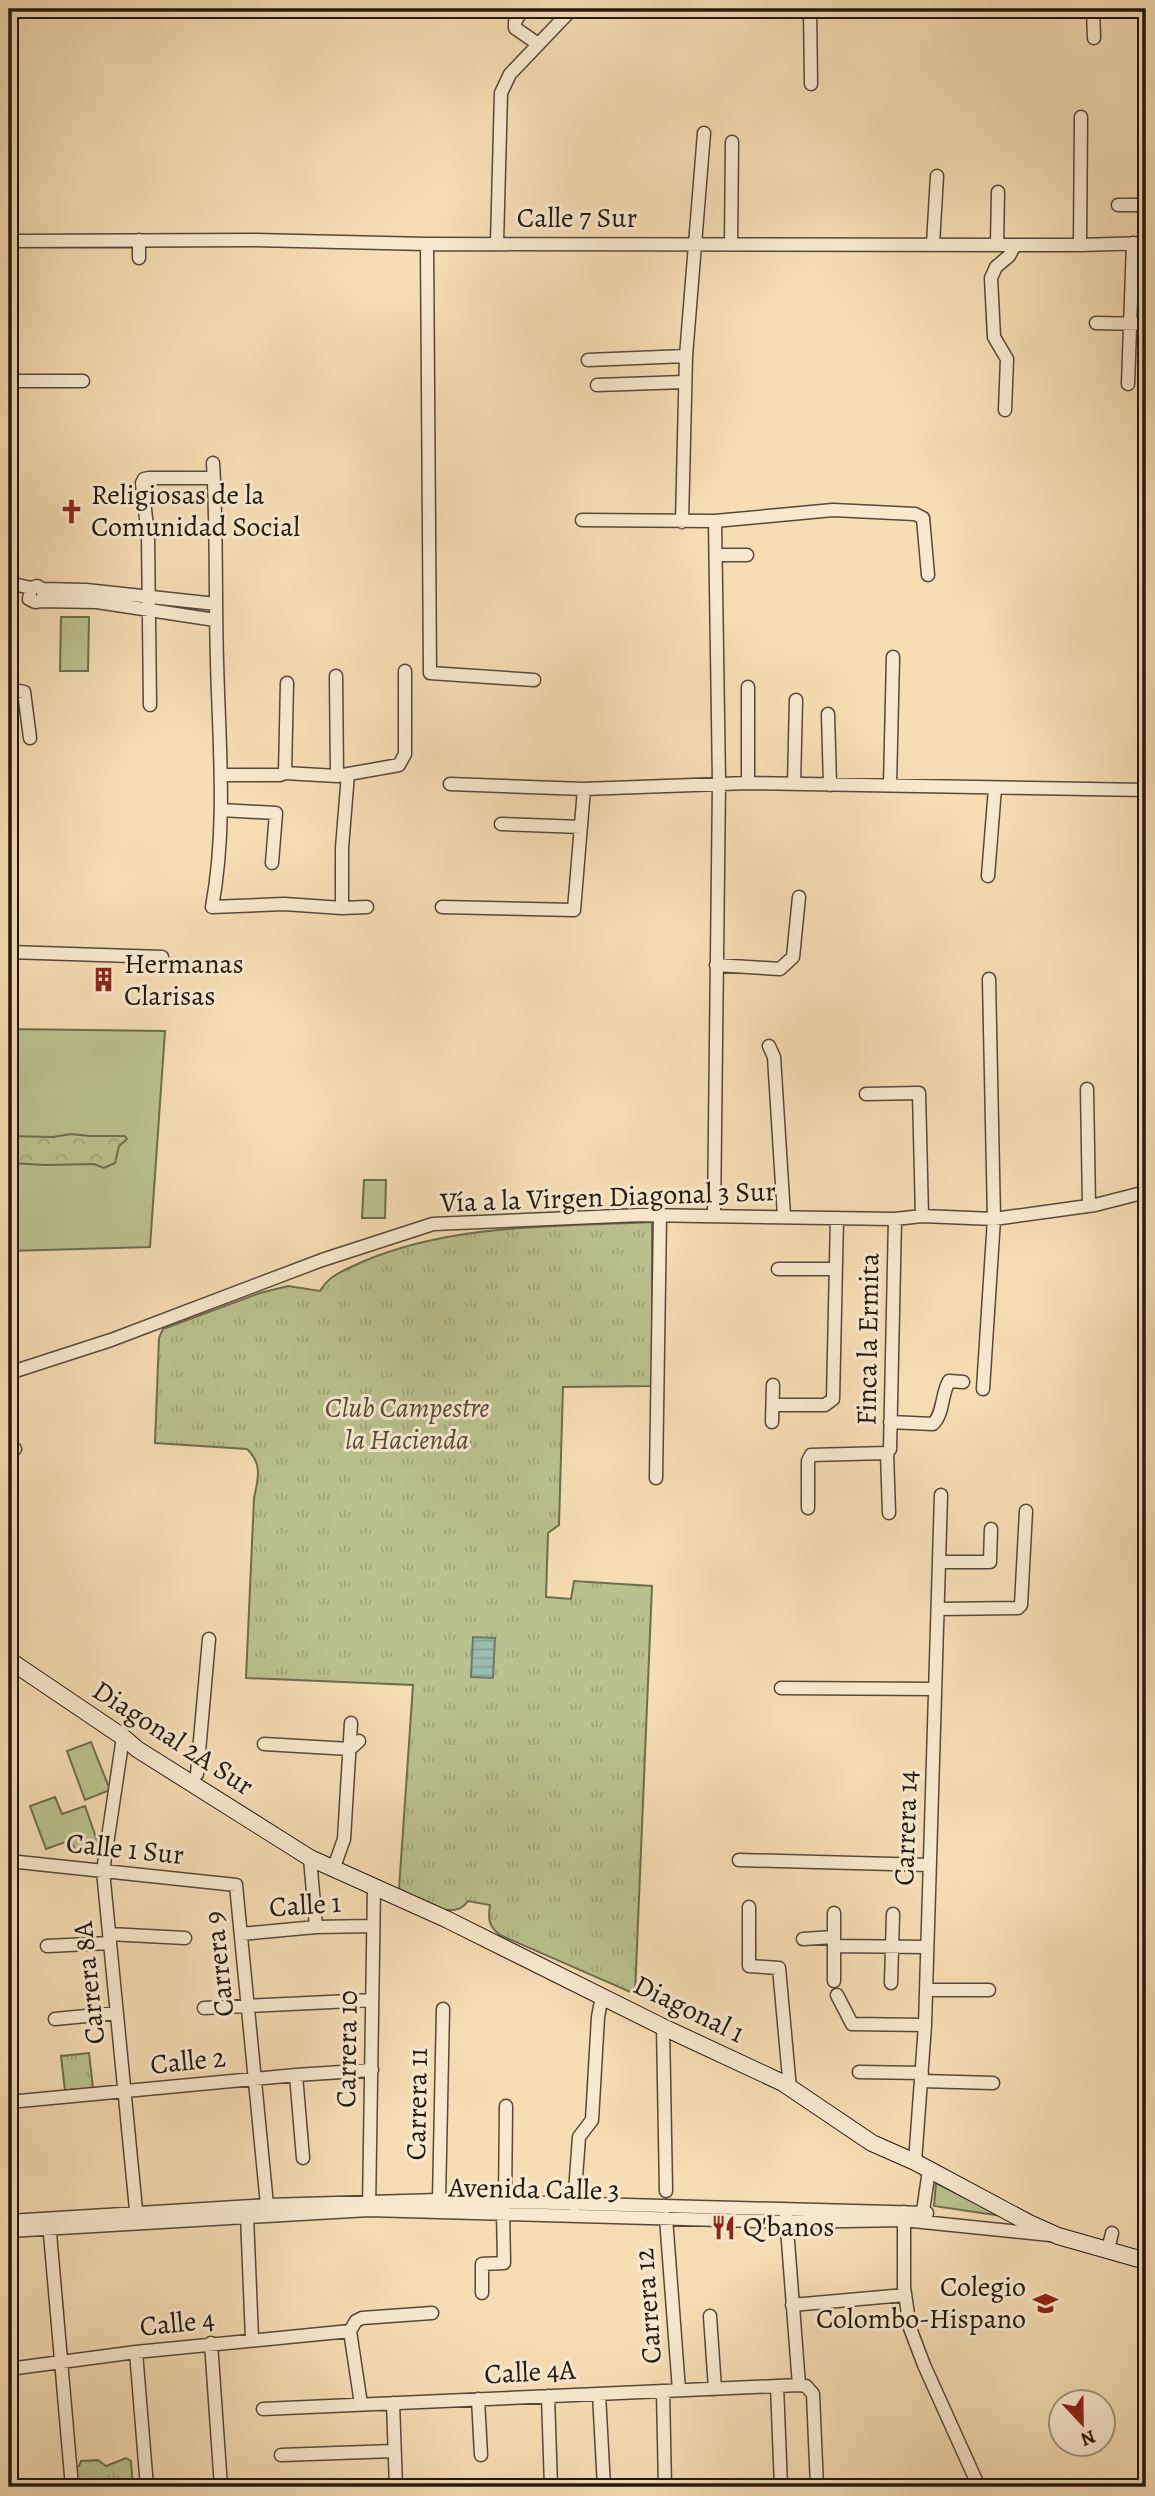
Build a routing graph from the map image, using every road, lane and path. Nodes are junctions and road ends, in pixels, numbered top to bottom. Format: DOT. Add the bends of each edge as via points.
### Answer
graph roads {
  1 [pos="572,9"];
  2 [pos="810,9"];
  3 [pos="1093,9"];
  4 [pos="521,12"];
  5 [pos="1094,38"];
  6 [pos="538,44"];
  7 [pos="811,84"];
  8 [pos="1081,117"];
  9 [pos="704,133"];
  10 [pos="732,142"];
  11 [pos="937,176"];
  12 [pos="998,192"];
  13 [pos="1118,205"];
  14 [pos="1146,205"];
  15 [pos="139,240"];
  16 [pos="9,241"];
  17 [pos="497,243"];
  18 [pos="693,243"];
  19 [pos="1140,243"];
  20 [pos="427,244"];
  21 [pos="732,244"];
  22 [pos="933,244"];
  23 [pos="997,245"];
  24 [pos="1015,245"];
  25 [pos="1080,245"];
  26 [pos="139,258"];
  27 [pos="1096,323"];
  28 [pos="1130,323"];
  29 [pos="1146,324"];
  30 [pos="686,356"];
  31 [pos="588,360"];
  32 [pos="9,381"];
  33 [pos="83,381"];
  34 [pos="685,382"];
  35 [pos="1128,384"];
  36 [pos="597,385"];
  37 [pos="1004,410"];
  38 [pos="213,463"];
  39 [pos="214,478"];
  40 [pos="582,520"];
  41 [pos="715,521"];
  42 [pos="682,522"];
  43 [pos="716,555"];
  44 [pos="747,555"];
  45 [pos="928,575"];
  46 [pos="9,583"];
  47 [pos="200,601"];
  48 [pos="148,603"];
  49 [pos="216,604"];
  50 [pos="200,617"];
  51 [pos="215,620"];
  52 [pos="893,657"];
  53 [pos="405,671"];
  54 [pos="336,676"];
  55 [pos="534,680"];
  56 [pos="287,683"];
  57 [pos="748,687"];
  58 [pos="9,690"];
  59 [pos="796,700"];
  60 [pos="150,705"];
  61 [pos="828,714"];
  62 [pos="30,738"];
  63 [pos="285,772"];
  64 [pos="221,775"];
  65 [pos="343,775"];
  66 [pos="719,783"];
  67 [pos="748,783"];
  68 [pos="450,784"];
  69 [pos="794,784"];
  70 [pos="830,785"];
  71 [pos="890,785"];
  72 [pos="995,788"];
  73 [pos="584,789"];
  74 [pos="1146,790"];
  75 [pos="221,810"];
  76 [pos="501,824"];
  77 [pos="581,827"];
  78 [pos="272,863"];
  79 [pos="988,876"];
  80 [pos="799,897"];
  81 [pos="442,907"];
  82 [pos="342,908"];
  83 [pos="367,908"];
  84 [pos="9,951"];
  85 [pos="162,957"];
  86 [pos="716,965"];
  87 [pos="989,979"];
  88 [pos="769,1046"];
  89 [pos="1087,1088"];
  90 [pos="866,1094"];
  91 [pos="1146,1192"];
  92 [pos="1088,1206"];
  93 [pos="660,1216"];
  94 [pos="715,1216"];
  95 [pos="784,1216"];
  96 [pos="922,1216"];
  97 [pos="837,1218"];
  98 [pos="895,1219"];
  99 [pos="994,1219"];
  100 [pos="778,1269"];
  101 [pos="835,1269"];
  102 [pos="9,1373"];
  103 [pos="964,1382"];
  104 [pos="773,1385"];
  105 [pos="983,1389"];
  106 [pos="773,1405"];
  107 [pos="772,1422"];
  108 [pos="890,1422"];
  109 [pos="887,1453"];
  110 [pos="656,1478"];
  111 [pos="941,1496"];
  112 [pos="808,1508"];
  113 [pos="1026,1511"];
  114 [pos="890,1513"];
  115 [pos="991,1529"];
  116 [pos="939,1562"];
  117 [pos="938,1609"];
  118 [pos="209,1639"];
  119 [pos="9,1660"];
  120 [pos="781,1688"];
  121 [pos="935,1689"];
  122 [pos="351,1723"];
  123 [pos="124,1737"];
  124 [pos="264,1744"];
  125 [pos="354,1745"];
  126 [pos="197,1774"];
  127 [pos="310,1858"];
  128 [pos="739,1860"];
  129 [pos="9,1861"];
  130 [pos="929,1865"];
  131 [pos="333,1870"];
  132 [pos="103,1871"];
  133 [pos="236,1885"];
  134 [pos="374,1887"];
  135 [pos="749,1907"];
  136 [pos="834,1913"];
  137 [pos="893,1914"];
  138 [pos="373,1926"];
  139 [pos="316,1927"];
  140 [pos="241,1934"];
  141 [pos="109,1938"];
  142 [pos="185,1938"];
  143 [pos="803,1939"];
  144 [pos="834,1942"];
  145 [pos="47,1947"];
  146 [pos="927,1947"];
  147 [pos="892,1948"];
  148 [pos="834,1981"];
  149 [pos="891,1983"];
  150 [pos="926,1990"];
  151 [pos="989,1990"];
  152 [pos="602,1996"];
  153 [pos="837,1996"];
  154 [pos="372,2000"];
  155 [pos="248,2006"];
  156 [pos="204,2008"];
  157 [pos="443,2009"];
  158 [pos="117,2013"];
  159 [pos="55,2019"];
  160 [pos="925,2025"];
  161 [pos="663,2027"];
  162 [pos="372,2070"];
  163 [pos="859,2071"];
  164 [pos="296,2075"];
  165 [pos="922,2077"];
  166 [pos="255,2079"];
  167 [pos="993,2083"];
  168 [pos="790,2089"];
  169 [pos="124,2092"];
  170 [pos="9,2102"];
  171 [pos="506,2106"];
  172 [pos="303,2158"];
  173 [pos="922,2166"];
  174 [pos="667,2190"];
  175 [pos="439,2200"];
  176 [pos="267,2205"];
  177 [pos="574,2205"];
  178 [pos="369,2206"];
  179 [pos="504,2208"];
  180 [pos="786,2216"];
  181 [pos="903,2216"];
  182 [pos="247,2217"];
  183 [pos="666,2217"];
  184 [pos="922,2217"];
  185 [pos="136,2218"];
  186 [pos="9,2221"];
  187 [pos="49,2224"];
  188 [pos="1035,2226"];
  189 [pos="9,2231"];
  190 [pos="1112,2233"];
  191 [pos="1058,2236"];
  192 [pos="1108,2250"];
  193 [pos="1146,2261"];
  194 [pos="482,2293"];
  195 [pos="905,2295"];
  196 [pos="792,2305"];
  197 [pos="432,2313"];
  198 [pos="710,2316"];
  199 [pos="350,2331"];
  200 [pos="252,2339"];
  201 [pos="211,2343"];
  202 [pos="136,2352"];
  203 [pos="61,2361"];
  204 [pos="9,2369"];
  205 [pos="777,2386"];
  206 [pos="805,2387"];
  207 [pos="715,2389"];
  208 [pos="679,2390"];
  209 [pos="663,2391"];
  210 [pos="599,2394"];
  211 [pos="548,2396"];
  212 [pos="478,2399"];
  213 [pos="393,2403"];
  214 [pos="361,2404"];
  215 [pos="262,2409"];
  216 [pos="394,2451"];
  217 [pos="281,2455"];
  218 [pos="481,2455"];
  219 [pos="72,2487"];
  220 [pos="147,2487"];
  221 [pos="221,2487"];
  222 [pos="397,2487"];
  223 [pos="551,2487"];
  224 [pos="604,2487"];
  225 [pos="665,2487"];
  226 [pos="782,2487"];
  227 [pos="817,2487"];
  228 [pos="979,2487"];
  1 -- 6 [label="street"];
  2 -- 7 [label="street"];
  3 -- 5 [label="street"];
  4 -- 6 [label="street" via="515,28"];
  6 -- 17 [label="street" via="510,74 501,93"];
  8 -- 25 [label="street"];
  9 -- 18 [label="street"];
  10 -- 21 [label="street"];
  11 -- 22 [label="street"];
  12 -- 23 [label="street"];
  13 -- 14 [label="street"];
  15 -- 16 [label="street, Calle 7 Sur"];
  15 -- 20 [label="street, Calle 7 Sur"];
  15 -- 26 [label="street"];
  17 -- 18 [label="street, Calle 7 Sur"];
  17 -- 20 [label="street, Calle 7 Sur"];
  18 -- 21 [label="street, Calle 7 Sur"];
  18 -- 30 [label="street"];
  19 -- 25 [label="street, Calle 7 Sur"];
  19 -- 28 [label="street"];
  20 -- 55 [label="street" via="430,673"];
  21 -- 22 [label="street, Calle 7 Sur"];
  22 -- 23 [label="street, Calle 7 Sur"];
  23 -- 24 [label="street, Calle 7 Sur"];
  24 -- 25 [label="street, Calle 7 Sur"];
  24 -- 37 [label="street" via="991,278 994,337 1007,359"];
  27 -- 28 [label="street"];
  28 -- 29 [label="street"];
  28 -- 35 [label="street"];
  30 -- 31 [label="street"];
  30 -- 34 [label="street"];
  32 -- 33 [label="street"];
  34 -- 36 [label="street"];
  34 -- 42 [label="street"];
  38 -- 39 [label="street"];
  39 -- 48 [label="street" via="144,479"];
  39 -- 49 [label="street"];
  40 -- 42 [label="street"];
  41 -- 42 [label="street"];
  41 -- 43 [label="street"];
  41 -- 45 [label="street" via="833,510 915,514 923,518"];
  43 -- 44 [label="street"];
  43 -- 66 [label="street"];
  46 -- 48 [label="street" via="38,593"];
  47 -- 48 [label="street"];
  47 -- 49 [label="street"];
  47 -- 50 [label="street"];
  48 -- 50 [label="street"];
  48 -- 60 [label="street"];
  49 -- 51 [label="street"];
  50 -- 51 [label="street"];
  51 -- 64 [label="street"];
  52 -- 71 [label="street"];
  53 -- 65 [label="street" via="405,754 399,765"];
  54 -- 65 [label="street"];
  56 -- 63 [label="street"];
  57 -- 67 [label="street"];
  58 -- 62 [label="street" via="24,692"];
  59 -- 69 [label="street"];
  61 -- 70 [label="street"];
  63 -- 64 [label="street"];
  63 -- 65 [label="street"];
  64 -- 75 [label="street"];
  65 -- 82 [label="street"];
  66 -- 67 [label="street"];
  66 -- 73 [label="street"];
  66 -- 86 [label="street"];
  67 -- 69 [label="street"];
  68 -- 73 [label="street"];
  69 -- 70 [label="street"];
  70 -- 71 [label="street"];
  71 -- 72 [label="street"];
  72 -- 74 [label="street"];
  72 -- 79 [label="street"];
  73 -- 77 [label="street"];
  75 -- 78 [label="street" via="276,813"];
  75 -- 82 [label="street" via="212,908 284,904"];
  76 -- 77 [label="street"];
  77 -- 81 [label="street" via="574,910"];
  80 -- 86 [label="street" via="793,957 780,969"];
  82 -- 83 [label="street"];
  84 -- 85 [label="street"];
  86 -- 94 [label="street"];
  87 -- 99 [label="street"];
  88 -- 95 [label="street" via="774,1058"];
  89 -- 92 [label="street"];
  90 -- 96 [label="street" via="919,1093"];
  91 -- 92 [label="street, Vía a la Virgen Diagonal 3 Sur"];
  92 -- 99 [label="street, Vía a la Virgen Diagonal 3 Sur"];
  93 -- 94 [label="street, Vía a la Virgen Diagonal 3 Sur"];
  93 -- 102 [label="street, Vía a la Virgen Diagonal 3 Sur" via="433,1224"];
  93 -- 110 [label="street"];
  94 -- 95 [label="street, Vía a la Virgen Diagonal 3 Sur"];
  95 -- 97 [label="street, Vía a la Virgen Diagonal 3 Sur"];
  96 -- 98 [label="street, Vía a la Virgen Diagonal 3 Sur"];
  96 -- 99 [label="street, Vía a la Virgen Diagonal 3 Sur"];
  97 -- 98 [label="street, Vía a la Virgen Diagonal 3 Sur"];
  97 -- 101 [label="street"];
  98 -- 108 [label="street, Finca la Ermita"];
  99 -- 105 [label="street"];
  100 -- 101 [label="street"];
  101 -- 106 [label="street" via="833,1398 825,1405"];
  103 -- 108 [label="street" via="949,1381 939,1418 933,1424"];
  104 -- 106 [label="street"];
  106 -- 107 [label="street"];
  108 -- 109 [label="street, Finca la Ermita"];
  109 -- 112 [label="street, Finca la Ermita" via="811,1455"];
  109 -- 114 [label="street"];
  111 -- 116 [label="street, Carrera 14"];
  113 -- 117 [label="street" via="1021,1605"];
  115 -- 116 [label="street" via="990,1562"];
  116 -- 117 [label="street, Carrera 14"];
  117 -- 121 [label="street, Carrera 14"];
  118 -- 126 [label="street"];
  119 -- 123 [label="main road, Diagonal 2A Sur"];
  120 -- 121 [label="street"];
  121 -- 130 [label="street, Carrera 14"];
  122 -- 125 [label="street"];
  123 -- 127 [label="main road, Diagonal 2A Sur"];
  123 -- 132 [label="street, Carrera 8A"];
  124 -- 125 [label="street"];
  125 -- 131 [label="street" via="343,1847"];
  127 -- 131 [label="main road, Diagonal 1"];
  127 -- 139 [label="street"];
  128 -- 130 [label="street"];
  129 -- 132 [label="street, Calle 1 Sur"];
  130 -- 146 [label="street, Carrera 14"];
  131 -- 134 [label="main road, Diagonal 1"];
  132 -- 133 [label="street, Calle 1 Sur"];
  132 -- 141 [label="street, Carrera 8A"];
  133 -- 140 [label="street, Carrera 9"];
  134 -- 138 [label="street, Carrera 10"];
  134 -- 152 [label="main road, Diagonal 1"];
  135 -- 168 [label="street" via="749,1966 779,1968"];
  136 -- 144 [label="street"];
  137 -- 147 [label="street"];
  138 -- 139 [label="street, Calle 1"];
  138 -- 154 [label="street, Carrera 10"];
  139 -- 140 [label="street, Calle 1"];
  140 -- 155 [label="street, Carrera 9"];
  141 -- 142 [label="street"];
  141 -- 145 [label="street"];
  141 -- 158 [label="street, Carrera 8A"];
  143 -- 144 [label="street"];
  144 -- 147 [label="street"];
  144 -- 148 [label="street"];
  146 -- 147 [label="street"];
  146 -- 150 [label="street, Carrera 14"];
  147 -- 149 [label="street"];
  150 -- 151 [label="street"];
  150 -- 160 [label="street, Carrera 14"];
  152 -- 161 [label="main road, Diagonal 1"];
  152 -- 177 [label="street" via="592,2120 579,2137"];
  153 -- 160 [label="street" via="852,2024"];
  154 -- 155 [label="street"];
  154 -- 162 [label="street, Carrera 10"];
  155 -- 156 [label="street"];
  155 -- 166 [label="street, Carrera 9"];
  157 -- 175 [label="street, Carrera 11"];
  158 -- 159 [label="street"];
  158 -- 169 [label="street, Carrera 8A"];
  160 -- 165 [label="street, Carrera 14"];
  161 -- 168 [label="main road, Diagonal 1"];
  161 -- 174 [label="street"];
  162 -- 164 [label="street, Calle 2"];
  162 -- 178 [label="street, Carrera 10"];
  163 -- 165 [label="street"];
  164 -- 166 [label="street, Calle 2"];
  164 -- 172 [label="street"];
  165 -- 167 [label="street"];
  165 -- 173 [label="street, Carrera 14"];
  166 -- 169 [label="street, Calle 2"];
  166 -- 176 [label="street, Carrera 9"];
  168 -- 173 [label="main road, Diagonal 1" via="872,2143"];
  169 -- 170 [label="street, Calle 2"];
  169 -- 185 [label="street, Carrera 8A"];
  171 -- 179 [label="street"];
  173 -- 184 [label="street, Carrera 14"];
  173 -- 188 [label="main road, Diagonal 1"];
  175 -- 178 [label="street, Avenida Calle 3"];
  175 -- 179 [label="street, Avenida Calle 3"];
  176 -- 178 [label="street, Avenida Calle 3"];
  176 -- 185 [label="street, Avenida Calle 3"];
  177 -- 179 [label="street, Avenida Calle 3"];
  177 -- 180 [label="street, Avenida Calle 3"];
  178 -- 179 [label="street, Avenida Calle 3"];
  178 -- 182 [label="street, Avenida Calle 3"];
  179 -- 183 [label="street, Avenida Calle 3"];
  179 -- 194 [label="street" via="504,2263 482,2264"];
  180 -- 181 [label="street, Avenida Calle 3"];
  180 -- 183 [label="street, Avenida Calle 3"];
  180 -- 196 [label="street"];
  181 -- 184 [label="street, Avenida Calle 3"];
  181 -- 195 [label="street"];
  182 -- 185 [label="street, Avenida Calle 3"];
  182 -- 200 [label="street"];
  183 -- 208 [label="street, Carrera 12" via="665,2274"];
  184 -- 188 [label="street, Avenida Calle 3"];
  184 -- 191 [label="street, Avenida Calle 3"];
  185 -- 187 [label="street, Avenida Calle 3"];
  186 -- 187 [label="street, Avenida Calle 3"];
  187 -- 189 [label="street, Avenida Calle 3"];
  187 -- 203 [label="street"];
  188 -- 191 [label="main road, Diagonal 1"];
  190 -- 192 [label="street"];
  191 -- 192 [label="main road, Diagonal 1"];
  192 -- 193 [label="main road, Diagonal 1"];
  195 -- 196 [label="street"];
  195 -- 228 [label="street" via="919,2352"];
  196 -- 206 [label="street"];
  197 -- 199 [label="street" via="362,2318"];
  198 -- 207 [label="street"];
  199 -- 200 [label="street, Calle 4"];
  199 -- 214 [label="street"];
  200 -- 201 [label="street, Calle 4"];
  201 -- 202 [label="street, Calle 4"];
  201 -- 221 [label="street"];
  202 -- 203 [label="street, Calle 4"];
  202 -- 220 [label="street"];
  203 -- 204 [label="street, Calle 4"];
  203 -- 219 [label="street"];
  205 -- 206 [label="street, Calle 4A"];
  205 -- 207 [label="street, Calle 4A"];
  205 -- 226 [label="street"];
  206 -- 227 [label="street" via="813,2394"];
  207 -- 208 [label="street, Calle 4A"];
  208 -- 209 [label="street, Calle 4A"];
  209 -- 210 [label="street, Calle 4A"];
  209 -- 225 [label="street"];
  210 -- 211 [label="street, Calle 4A"];
  210 -- 224 [label="street"];
  211 -- 212 [label="street, Calle 4A"];
  211 -- 223 [label="street"];
  212 -- 213 [label="street, Calle 4A"];
  212 -- 218 [label="street"];
  213 -- 214 [label="street, Calle 4A"];
  213 -- 216 [label="street"];
  214 -- 215 [label="street, Calle 4A"];
  216 -- 217 [label="street"];
  216 -- 222 [label="street"];
}
